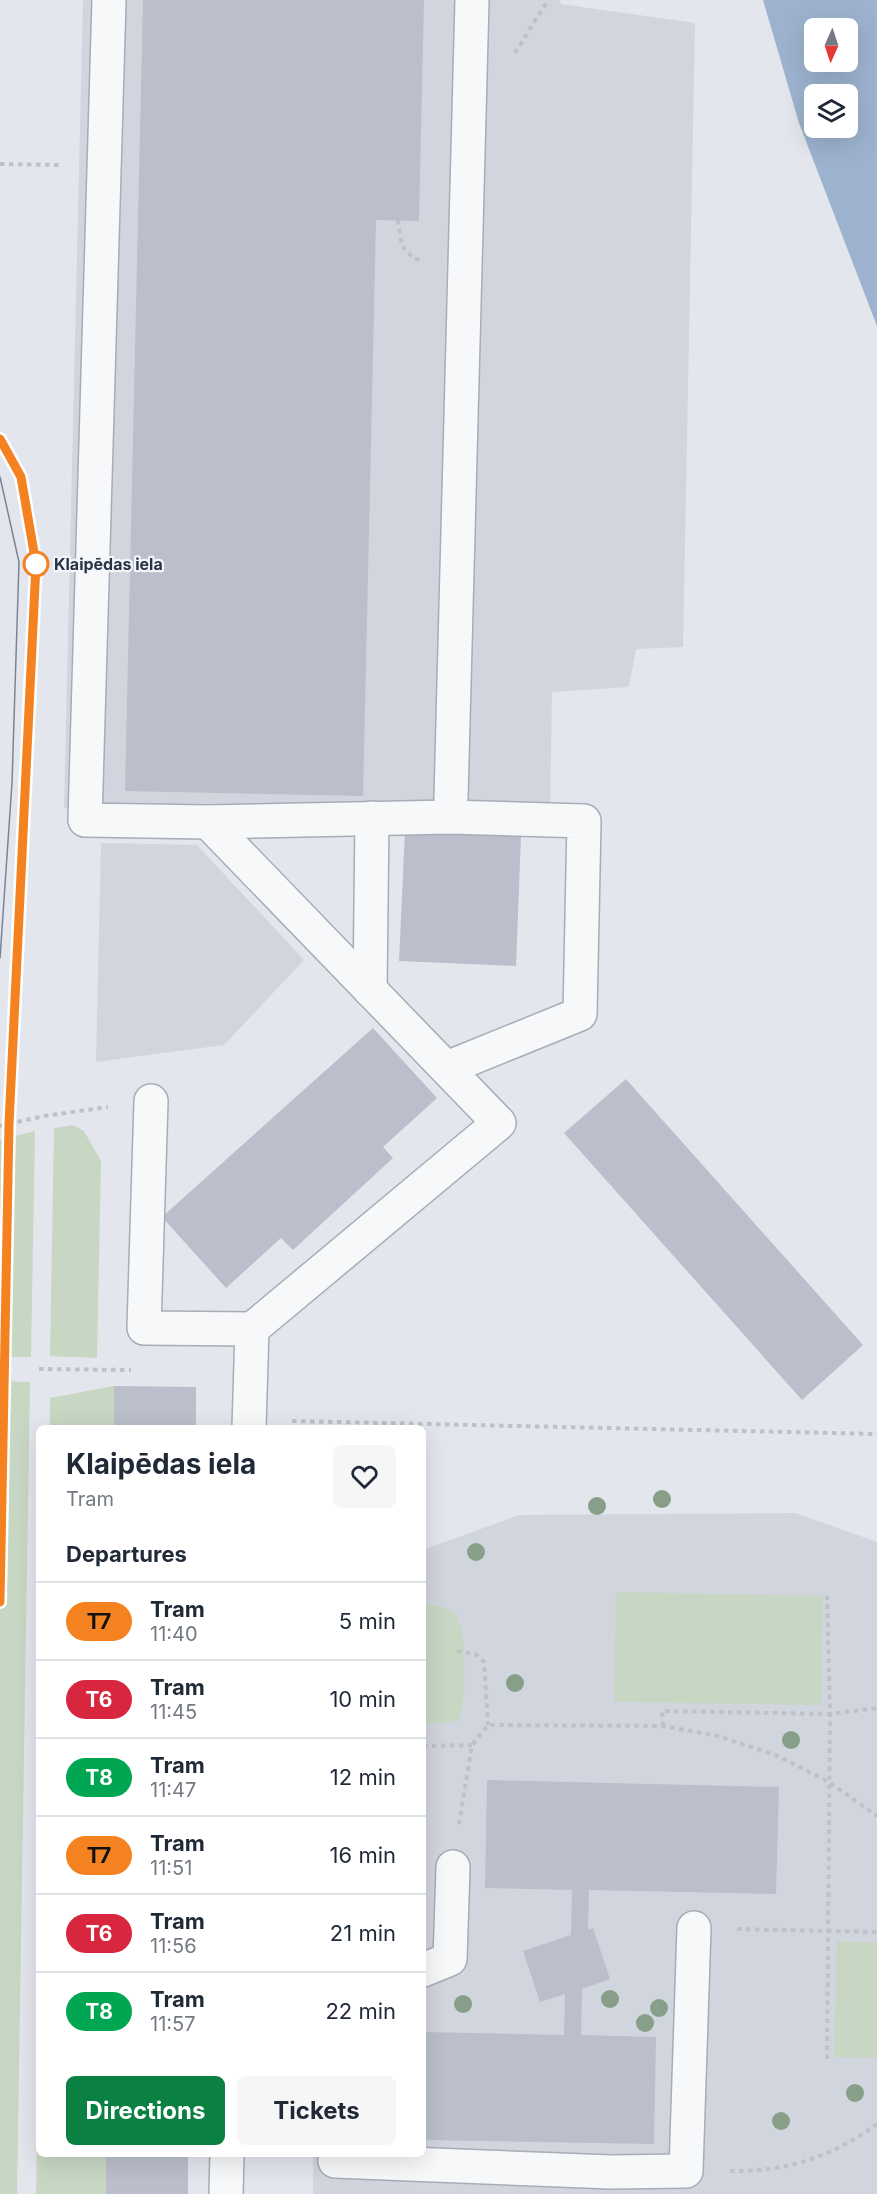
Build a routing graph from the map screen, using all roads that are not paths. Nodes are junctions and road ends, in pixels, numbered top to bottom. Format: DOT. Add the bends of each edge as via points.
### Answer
graph roads {
  1 [pos="109,0"];
  2 [pos="472,0"];
  3 [pos="451,798"];
  4 [pos="372,818"];
  5 [pos="208,822"];
  6 [pos="370,990"];
  7 [pos="447,1068"];
  8 [pos="151,1101"];
  9 [pos="252,1329"];
  10 [pos="249,1424"];
  11 [pos="453,1866"];
  12 [pos="694,1928"];
  13 [pos="426,1969"];
  14 [pos="227,2157"];
  15 [pos="336,2157"];
  16 [pos="611,2183"];
  17 [pos="226,2194"];
  1 -- 5 [label="street" via="86,820"];
  2 -- 3 [label="street"];
  4 -- 5 [label="street"];
  4 -- 6 [label="street"];
  4 -- 7 [label="street" via="584,820 580,1014"];
  5 -- 6 [label="street"];
  6 -- 7 [label="street"];
  7 -- 9 [label="street" via="499,1123"];
  8 -- 9 [label="street" via="144,1329"];
  9 -- 10 [label="street"];
  11 -- 13 [label="street" via="450,1959"];
  12 -- 16 [label="street" via="686,2171"];
  14 -- 17 [label="street"];
  15 -- 16 [label="street" via="335,2161"];
}
